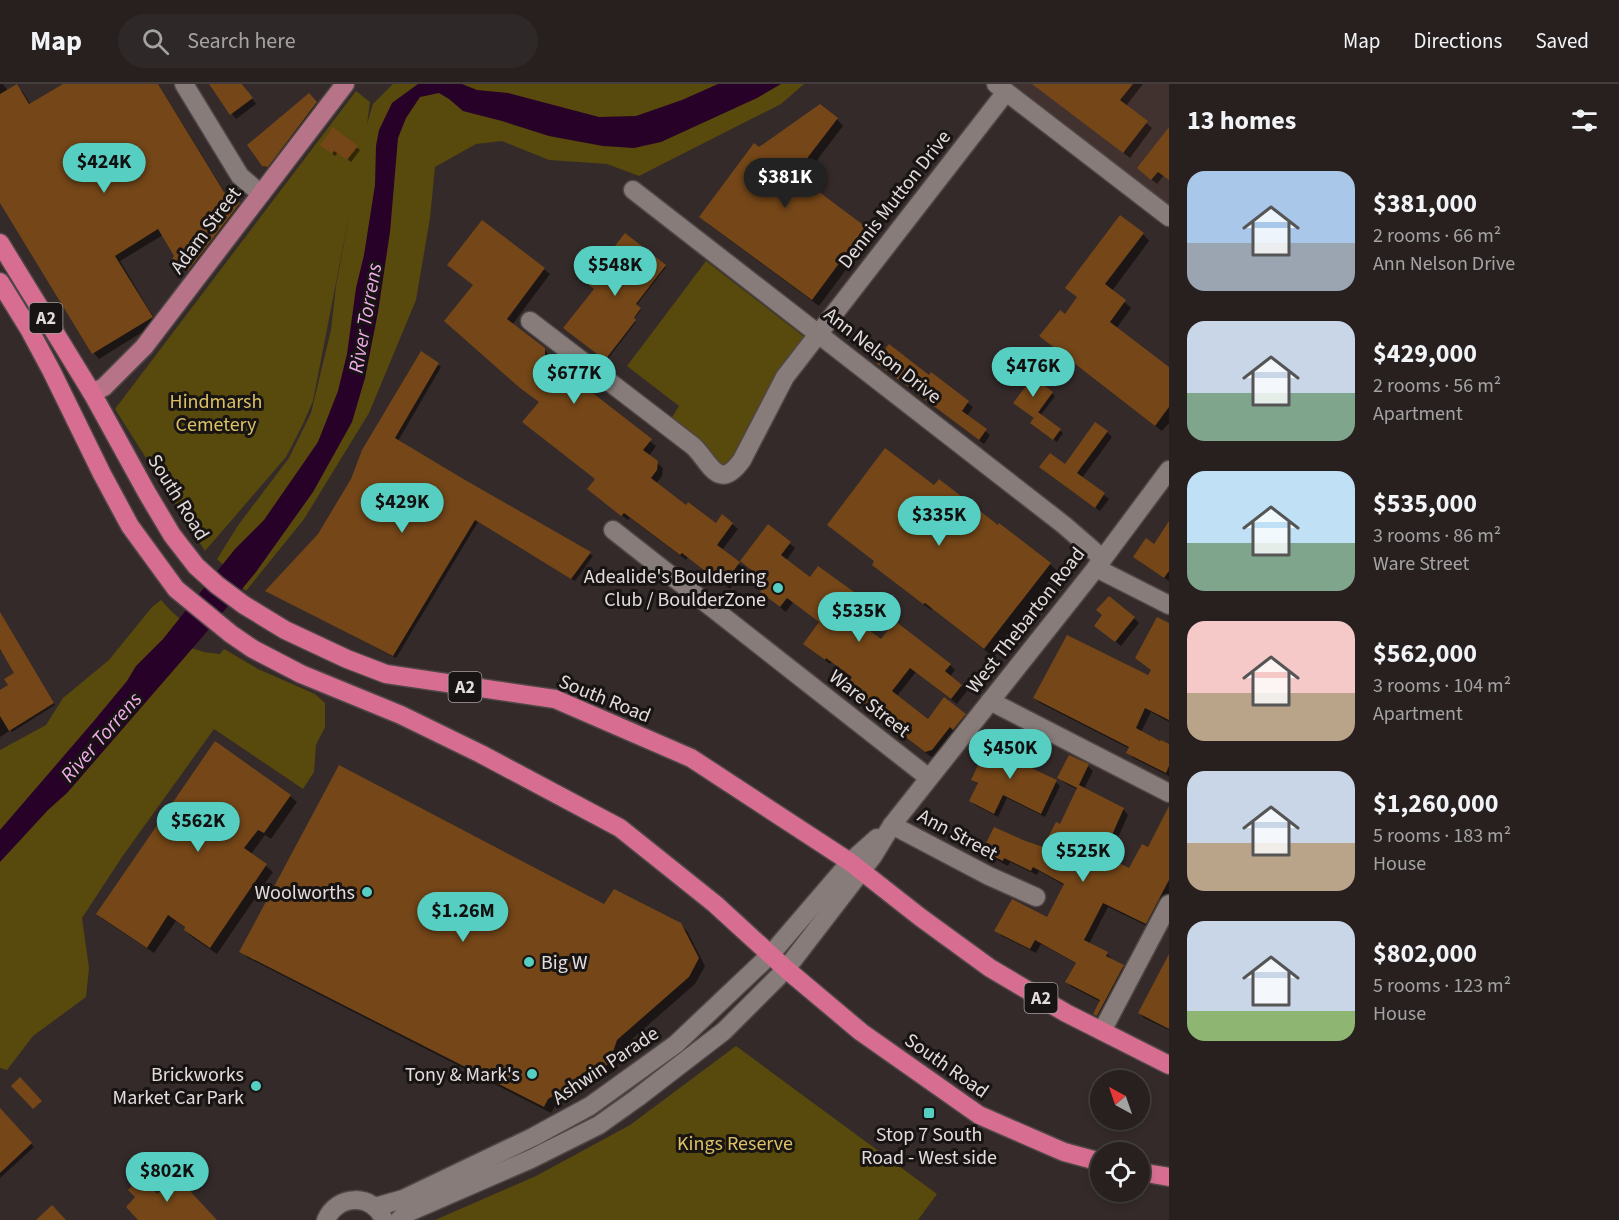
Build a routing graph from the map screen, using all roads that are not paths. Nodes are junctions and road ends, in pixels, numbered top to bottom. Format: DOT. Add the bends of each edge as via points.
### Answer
graph roads {
  1 [pos="184,84"];
  2 [pos="345,84"];
  3 [pos="1001,88"];
  4 [pos="633,190"];
  5 [pos="261,194"];
  6 [pos="1169,217"];
  7 [pos="0,243"];
  8 [pos="0,282"];
  9 [pos="530,321"];
  10 [pos="818,333"];
  11 [pos="92,393"];
  12 [pos="1169,470"];
  13 [pos="612,530"];
  14 [pos="1099,563"];
  15 [pos="1169,605"];
  16 [pos="990,701"];
  17 [pos="929,778"];
  18 [pos="1169,793"];
  19 [pos="892,825"];
  20 [pos="856,866"];
  21 [pos="1036,897"];
  22 [pos="1169,904"];
  23 [pos="771,954"];
  24 [pos="786,969"];
  25 [pos="1102,1031"];
  26 [pos="1169,1065"];
  27 [pos="1090,1159"];
  28 [pos="1150,1174"];
  29 [pos="1169,1177"];
  30 [pos="380,1213"];
  31 [pos="326,1220"];
  32 [pos="399,1220"];
  1 -- 5 [label="street" via="240,176"];
  2 -- 5 [label="main road, Adam Street"];
  3 -- 6 [label="street"];
  3 -- 10 [label="street, Dennis Mutton Drive"];
  4 -- 10 [label="street, Ann Nelson Drive"];
  5 -- 11 [label="main road, Adam Street" via="144,347 104,387"];
  7 -- 11 [label="highway, South Road / A2"];
  8 -- 23 [label="highway, South Road / A2" via="51,370 129,526 176,589 253,649 300,674 401,715 481,754 620,828 716,904"];
  9 -- 10 [label="street, Dennis Mutton Drive" via="702,453 711,469 720,474 738,466 785,377"];
  10 -- 14 [label="street, Ann Nelson Drive" via="1064,525"];
  11 -- 20 [label="highway, South Road / A2" via="172,534 196,566 244,605 285,630 386,674 555,699 691,758"];
  12 -- 14 [label="street, West Thebarton Road"];
  13 -- 17 [label="street, Ware Street"];
  14 -- 15 [label="street, Ann Nelson Drive"];
  14 -- 16 [label="street, West Thebarton Road"];
  16 -- 17 [label="street, West Thebarton Road"];
  16 -- 18 [label="street"];
  17 -- 19 [label="street, West Thebarton Road"];
  19 -- 20 [label="street, West Thebarton Road"];
  19 -- 21 [label="street, Ann Street"];
  20 -- 23 [label="street, West Thebarton Road"];
  20 -- 24 [label="street, West Thebarton Road"];
  20 -- 25 [label="highway, South Road / A2" via="990,968"];
  22 -- 25 [label="street"];
  23 -- 24 [label="highway, South Road / A2"];
  23 -- 30 [label="street, Ashwin Parade" via="676,1044 590,1106"];
  24 -- 27 [label="highway, South Road / A2" via="861,1032 979,1115 1064,1152"];
  24 -- 32 [label="street" via="724,1030 599,1125"];
  25 -- 26 [label="highway, South Road / A2"];
  28 -- 29 [label="highway"];
  30 -- 31 [label="street" via="358,1199 342,1202 329,1212"];
}
